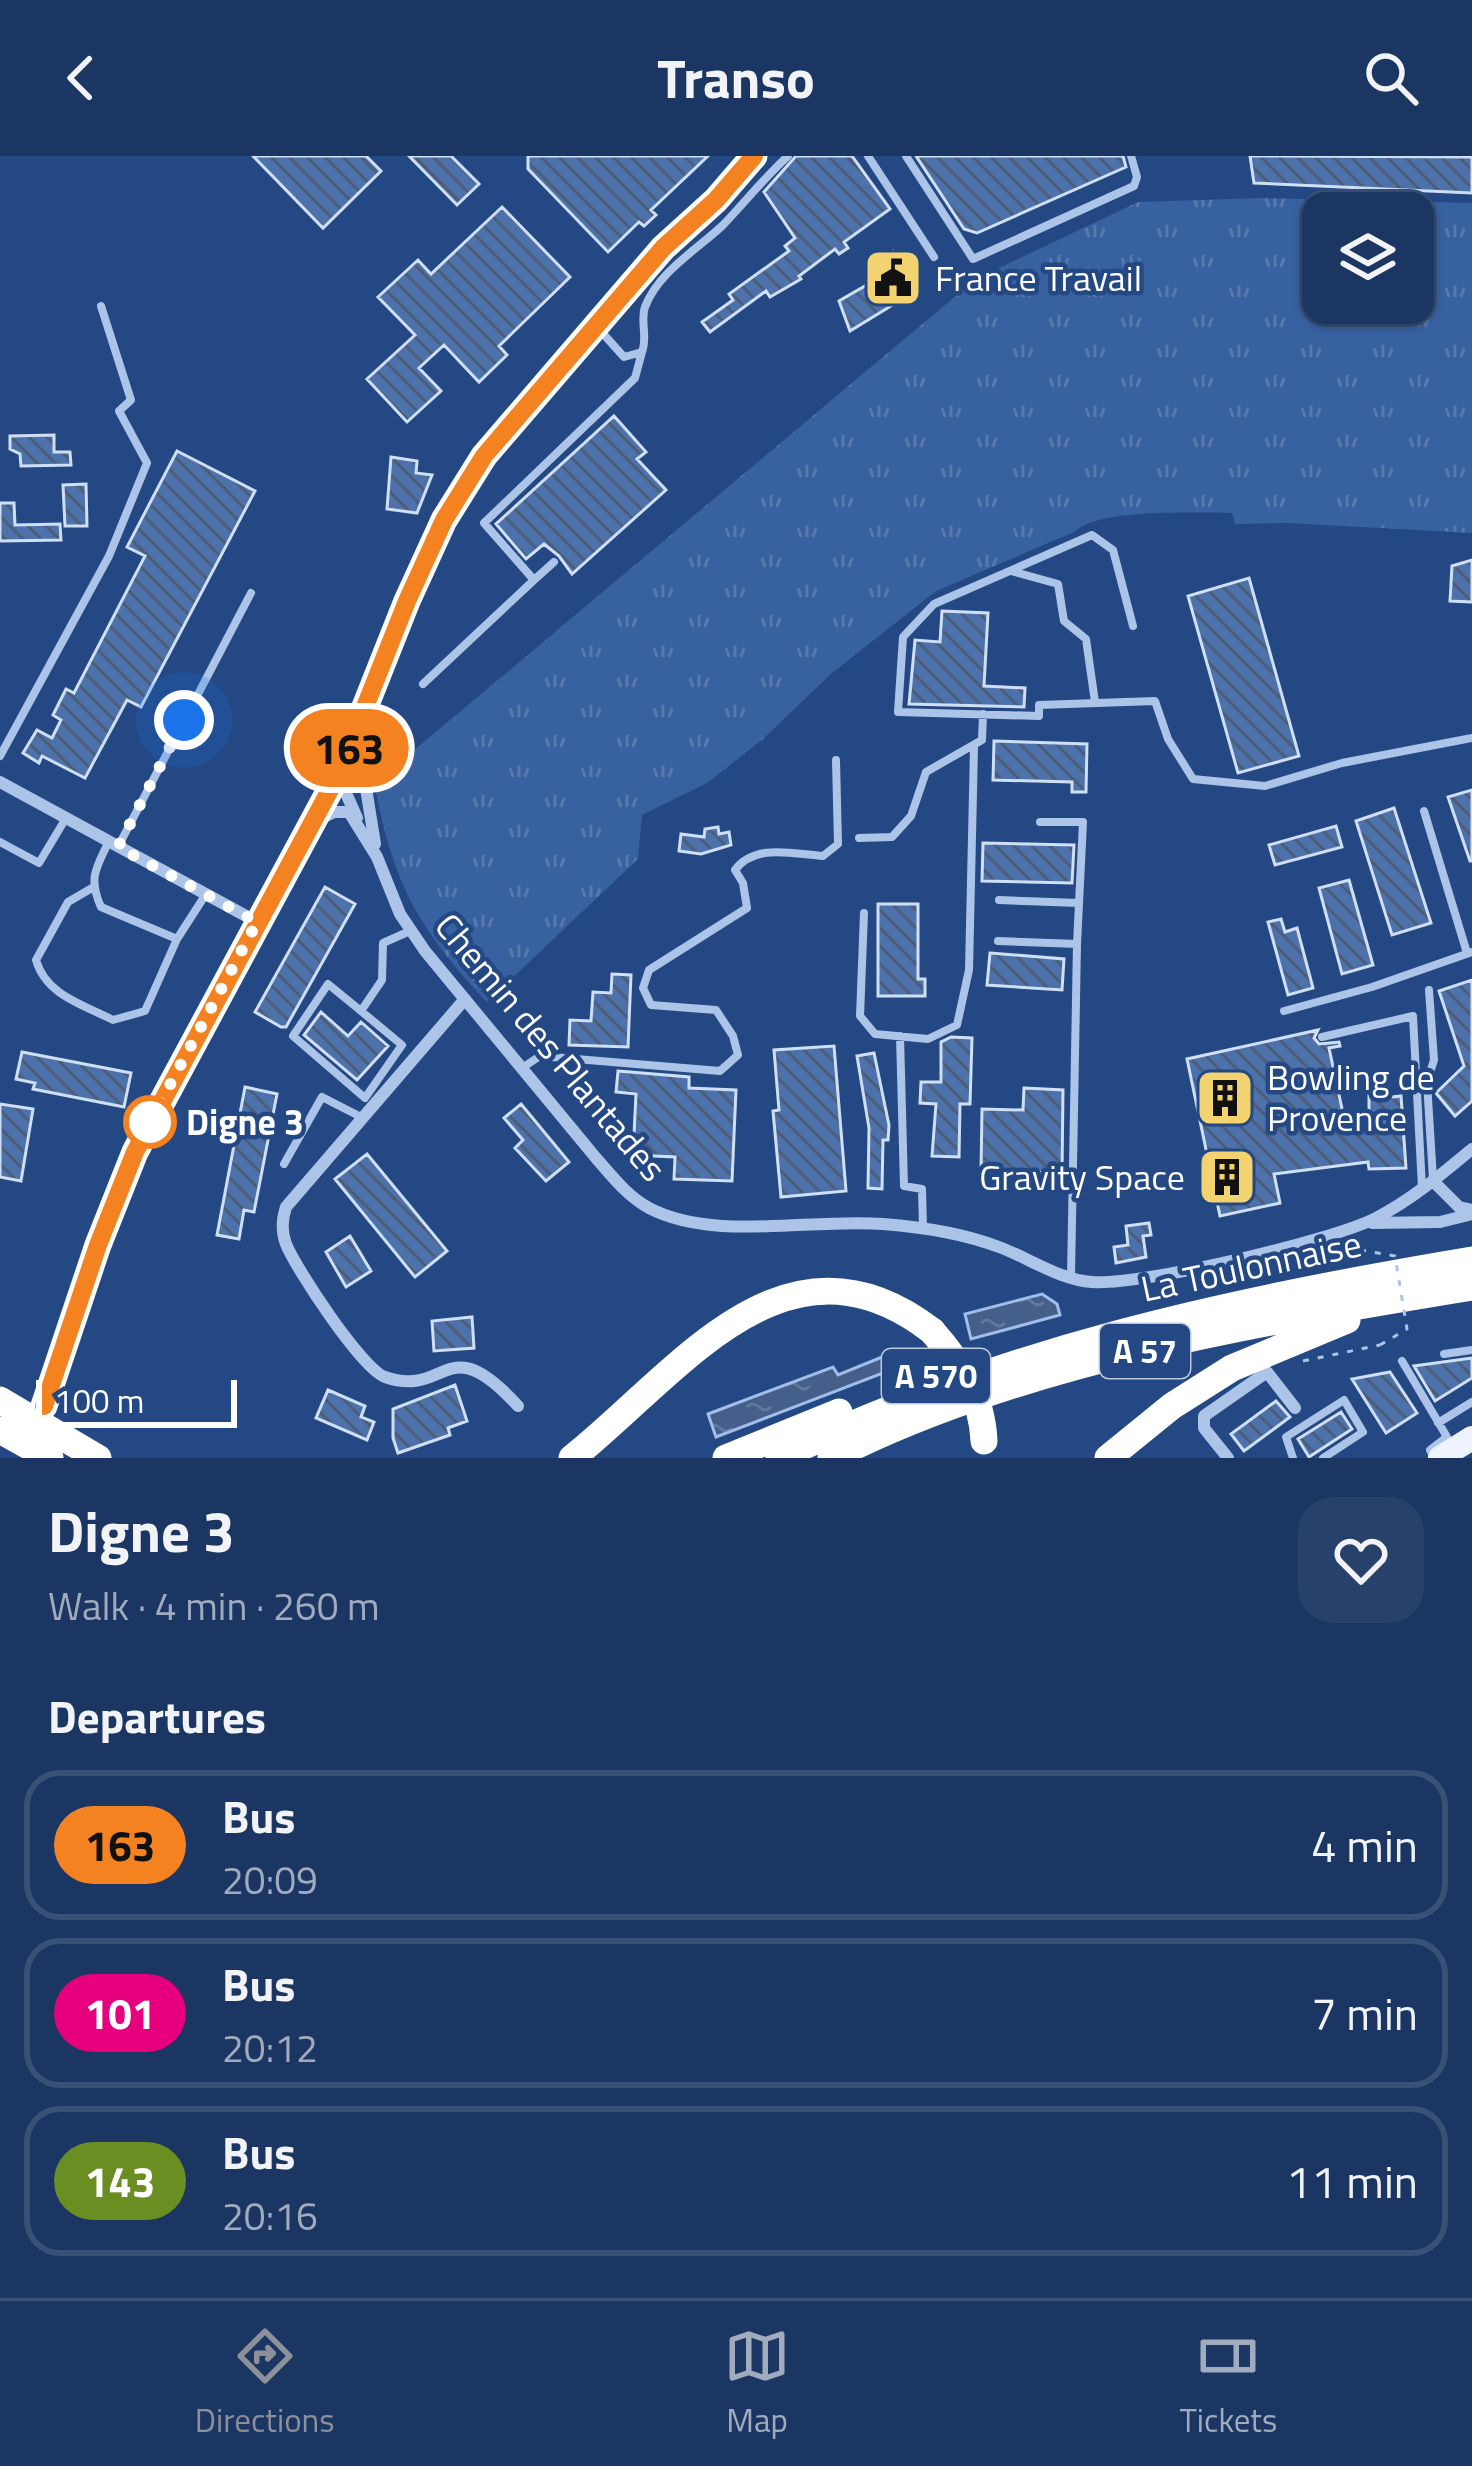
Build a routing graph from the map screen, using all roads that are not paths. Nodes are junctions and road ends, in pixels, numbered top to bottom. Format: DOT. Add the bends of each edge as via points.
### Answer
graph roads {
  1 [pos="754,156"];
  2 [pos="788,156"];
  3 [pos="868,156"];
  4 [pos="906,156"];
  5 [pos="1132,156"];
  6 [pos="934,257"];
  7 [pos="100,306"];
  8 [pos="597,327"];
  9 [pos="642,352"];
  10 [pos="554,562"];
  11 [pos="1010,571"];
  12 [pos="534,580"];
  13 [pos="251,592"];
  14 [pos="1133,626"];
  15 [pos="423,684"];
  16 [pos="1095,702"];
  17 [pos="363,712"];
  18 [pos="983,714"];
  19 [pos="1472,738"];
  20 [pos="974,748"];
  21 [pos="0,756"];
  22 [pos="836,760"];
  23 [pos="338,775"];
  24 [pos="0,782"];
  25 [pos="364,782"];
  26 [pos="1424,811"];
  27 [pos="66,818"];
  28 [pos="1040,822"];
  29 [pos="312,823"];
  30 [pos="360,825"];
  31 [pos="859,838"];
  32 [pos="0,842"];
  33 [pos="114,844"];
  34 [pos="377,857"];
  35 [pos="92,888"];
  36 [pos="206,894"];
  37 [pos="1000,900"];
  38 [pos="1079,903"];
  39 [pos="864,913"];
  40 [pos="257,922"];
  41 [pos="412,931"];
  42 [pos="177,939"];
  43 [pos="998,941"];
  44 [pos="1077,944"];
  45 [pos="1470,953"];
  46 [pos="1429,990"];
  47 [pos="465,999"];
  48 [pos="1284,1010"];
  49 [pos="361,1011"];
  50 [pos="900,1036"];
  51 [pos="1322,1037"];
  52 [pos="522,1068"];
  53 [pos="363,1118"];
  54 [pos="1472,1149"];
  55 [pos="284,1164"];
  56 [pos="1428,1185"];
  57 [pos="1472,1212"];
  58 [pos="1359,1224"];
  59 [pos="922,1228"];
  60 [pos="1472,1260"];
  61 [pos="1071,1276"];
  62 [pos="1472,1287"];
  63 [pos="1154,1321"];
  64 [pos="1472,1350"];
  65 [pos="1444,1354"];
  66 [pos="1402,1361"];
  67 [pos="0,1400"];
  68 [pos="1472,1402"];
  69 [pos="44,1406"];
  70 [pos="518,1406"];
  71 [pos="1294,1408"];
  72 [pos="1438,1423"];
  73 [pos="0,1434"];
  74 [pos="1472,1438"];
  75 [pos="984,1450"];
  76 [pos="30,1458"];
  77 [pos="50,1458"];
  78 [pos="98,1458"];
  79 [pos="572,1458"];
  80 [pos="726,1458"];
  81 [pos="779,1458"];
  82 [pos="831,1458"];
  83 [pos="1108,1458"];
  84 [pos="1228,1458"];
  85 [pos="1293,1458"];
  86 [pos="1323,1458"];
  87 [pos="1437,1458"];
  1 -- 8 [label="street"];
  2 -- 9 [label="lane" via="652,295 643,310"];
  3 -- 6 [label="lane"];
  4 -- 5 [label="lane" via="973,259 1134,186"];
  7 -- 21 [label="lane" via="131,400 119,412 147,463 109,556"];
  8 -- 9 [label="lane" via="624,357"];
  8 -- 17 [label="street" via="484,456 444,520"];
  9 -- 12 [label="lane" via="634,378 484,524"];
  10 -- 12 [label="lane"];
  11 -- 14 [label="lane" via="1092,535 1113,550"];
  11 -- 16 [label="lane" via="1058,584 1064,622 1086,639"];
  11 -- 18 [label="lane" via="934,604 903,637 898,712"];
  12 -- 15 [label="lane"];
  13 -- 33 [label="lane"];
  16 -- 18 [label="lane" via="1040,705 1039,716"];
  16 -- 19 [label="lane" via="1155,701 1193,779 1211,781 1265,786"];
  17 -- 23 [label="street"];
  17 -- 25 [label="street"];
  18 -- 20 [label="lane"];
  20 -- 31 [label="lane" via="926,772 911,816 892,837"];
  20 -- 50 [label="lane" via="969,970 957,1025 928,1039"];
  22 -- 52 [label="lane" via="838,844 823,856 764,851 742,860 735,870 747,908 649,970 643,988 652,1005 716,1010 738,1054 720,1071 540,1056"];
  23 -- 25 [label="street"];
  23 -- 29 [label="street"];
  23 -- 30 [label="street"];
  24 -- 27 [label="street"];
  25 -- 34 [label="street"];
  26 -- 45 [label="lane"];
  27 -- 32 [label="lane" via="39,863"];
  27 -- 33 [label="street"];
  28 -- 38 [label="lane" via="1083,823"];
  29 -- 30 [label="street" via="349,812"];
  29 -- 40 [label="street"];
  30 -- 34 [label="street"];
  33 -- 35 [label="lane"];
  33 -- 36 [label="street"];
  34 -- 41 [label="street, Chemin des Plantades"];
  35 -- 42 [label="lane" via="101,907"];
  35 -- 42 [label="lane" via="68,902 36,960 54,991 113,1020 145,1011"];
  36 -- 40 [label="street"];
  36 -- 42 [label="lane"];
  37 -- 38 [label="lane"];
  38 -- 44 [label="lane"];
  39 -- 50 [label="lane" via="860,1016 875,1034"];
  40 -- 69 [label="street" via="135,1152"];
  41 -- 47 [label="street, Chemin des Plantades"];
  41 -- 49 [label="lane" via="383,943 382,980"];
  43 -- 44 [label="lane"];
  44 -- 61 [label="lane"];
  45 -- 48 [label="lane"];
  46 -- 56 [label="lane"];
  47 -- 52 [label="street, Chemin des Plantades"];
  47 -- 53 [label="street"];
  49 -- 49 [label="lane" via="328,985 293,1036 365,1098 402,1045"];
  50 -- 59 [label="lane" via="904,1186 922,1189"];
  51 -- 56 [label="lane" via="1413,1016"];
  52 -- 59 [label="street, Chemin des Plantades" via="623,1189 649,1208 688,1221"];
  53 -- 55 [label="lane" via="322,1097"];
  53 -- 70 [label="street" via="286,1207 286,1244 358,1357 382,1376 472,1367"];
  54 -- 56 [label="street, Chemin des Plantades"];
  56 -- 57 [label="street"];
  56 -- 58 [label="street, Chemin des Plantades"];
  57 -- 58 [label="street" via="1440,1222"];
  58 -- 61 [label="street, Chemin des Plantades" via="1125,1280"];
  59 -- 61 [label="street, Chemin des Plantades"];
  60 -- 63 [label="highway, La Toulonnaise / A 57"];
  62 -- 82 [label="highway, La Toulonnaise / A 57" via="1284,1318 1057,1374"];
  62 -- 83 [label="highway" via="1353,1317 1232,1368"];
  63 -- 80 [label="highway, A 570" via="982,1360"];
  63 -- 81 [label="highway, La Toulonnaise / A 57" via="988,1372"];
  64 -- 65 [label="lane"];
  66 -- 72 [label="lane"];
  67 -- 78 [label="highway"];
  68 -- 72 [label="lane"];
  71 -- 84 [label="street" via="1267,1372 1204,1416"];
  72 -- 87 [label="lane" via="1447,1437 1430,1450"];
  73 -- 76 [label="highway"];
  73 -- 77 [label="highway"];
  74 -- 87 [label="main road"];
  75 -- 79 [label="highway, A 570, bridge" via="973,1388 932,1331 865,1296 832,1293 760,1306 700,1342"];
  85 -- 86 [label="lane" via="1286,1437 1344,1400 1363,1432"];
}
